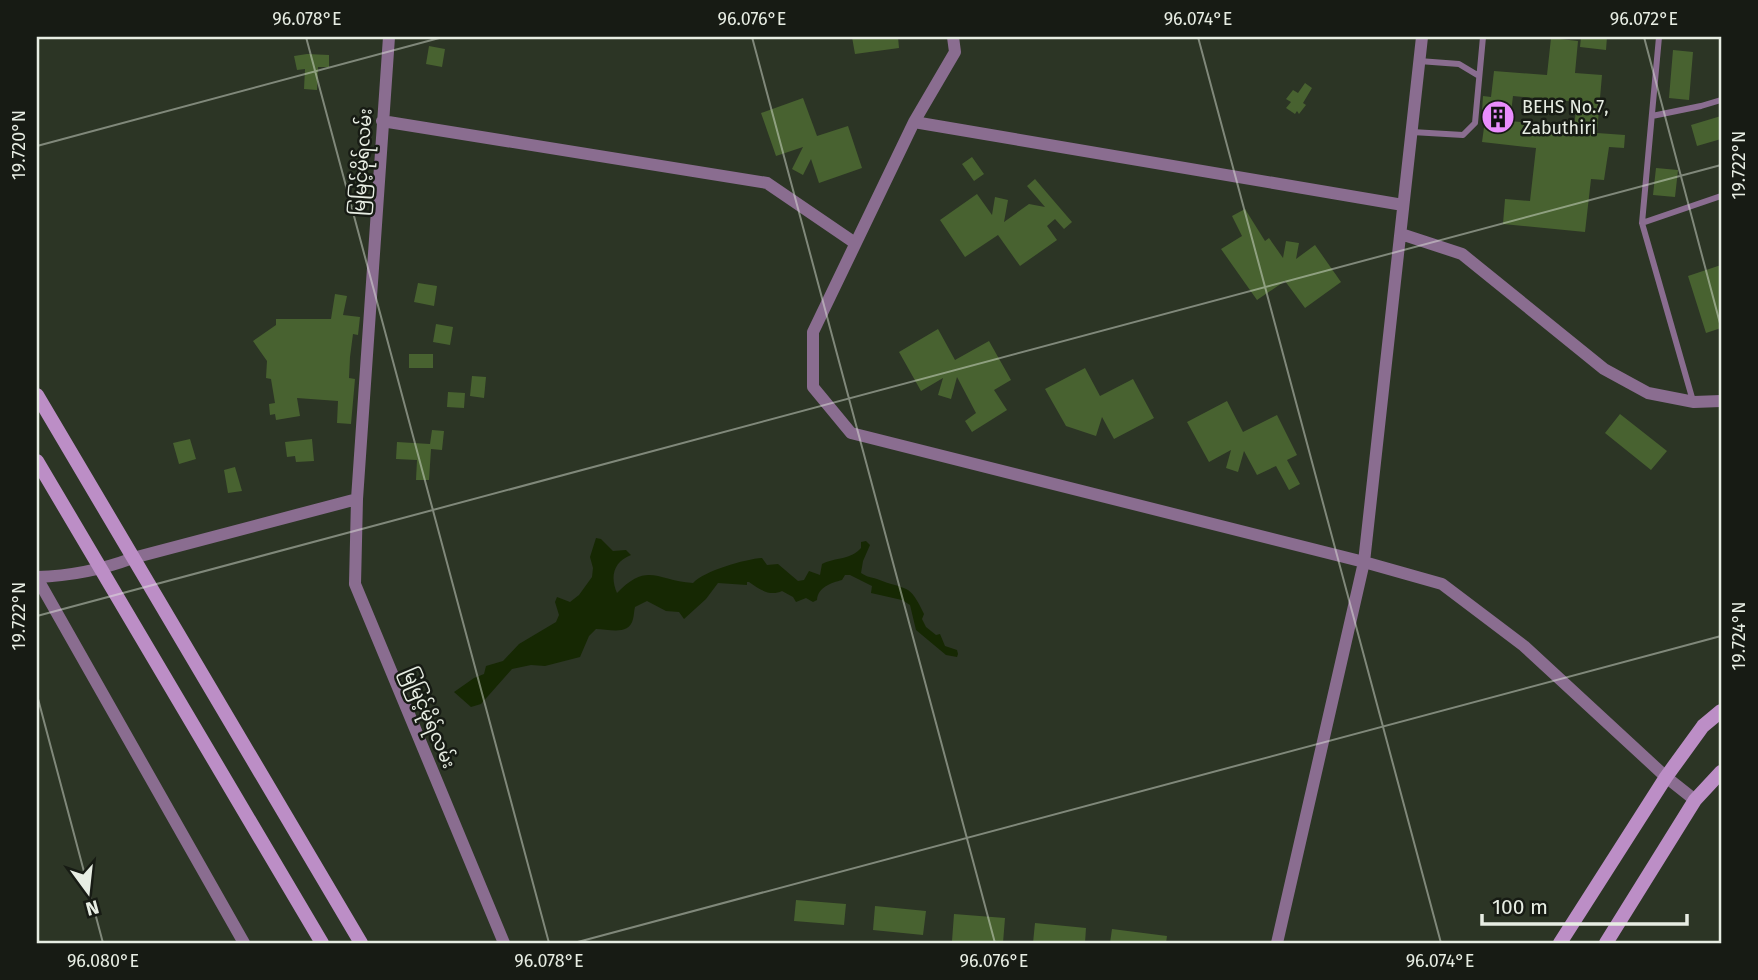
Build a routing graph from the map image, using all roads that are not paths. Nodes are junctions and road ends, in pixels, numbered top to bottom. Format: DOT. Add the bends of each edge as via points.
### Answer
graph roads {
  1 [pos="389,37"];
  2 [pos="953,37"];
  3 [pos="1422,37"];
  4 [pos="1483,37"];
  5 [pos="1658,37"];
  6 [pos="1419,61"];
  7 [pos="1479,76"];
  8 [pos="1721,100"];
  9 [pos="1652,116"];
  10 [pos="383,121"];
  11 [pos="914,122"];
  12 [pos="1410,132"];
  13 [pos="1721,196"];
  14 [pos="1403,205"];
  15 [pos="1642,223"];
  16 [pos="1401,234"];
  17 [pos="855,243"];
  18 [pos="37,396"];
  19 [pos="1721,401"];
  20 [pos="1693,402"];
  21 [pos="37,461"];
  22 [pos="357,499"];
  23 [pos="133,558"];
  24 [pos="1364,562"];
  25 [pos="102,569"];
  26 [pos="37,577"];
  27 [pos="1721,711"];
  28 [pos="1721,772"];
  29 [pos="1666,777"];
  30 [pos="1695,800"];
  31 [pos="244,943"];
  32 [pos="322,943"];
  33 [pos="361,943"];
  34 [pos="504,943"];
  35 [pos="1277,943"];
  36 [pos="1560,943"];
  37 [pos="1606,943"];
  1 -- 10 [label="street, မြမြင့်မိုရ်လမ်း"];
  2 -- 11 [label="street" via="955,52"];
  3 -- 6 [label="street"];
  4 -- 7 [label="lane"];
  5 -- 9 [label="lane"];
  6 -- 7 [label="lane" via="1459,64"];
  6 -- 12 [label="street"];
  7 -- 12 [label="lane" via="1475,123 1463,135"];
  8 -- 9 [label="lane"];
  9 -- 15 [label="lane"];
  10 -- 17 [label="street" via="767,183"];
  10 -- 22 [label="street, မြမြင့်မိုရ်လမ်း"];
  11 -- 14 [label="street"];
  11 -- 17 [label="street"];
  12 -- 14 [label="street"];
  13 -- 15 [label="lane"];
  14 -- 16 [label="street"];
  15 -- 20 [label="lane"];
  16 -- 20 [label="street" via="1462,254 1604,369 1648,393"];
  16 -- 24 [label="street"];
  17 -- 24 [label="street" via="813,332 813,387 851,433"];
  18 -- 23 [label="main road"];
  19 -- 20 [label="street"];
  21 -- 25 [label="main road"];
  22 -- 23 [label="street"];
  22 -- 34 [label="street, မြမြင့်မိုရ်လမ်း" via="355,584"];
  23 -- 25 [label="street"];
  23 -- 33 [label="main road"];
  24 -- 29 [label="street" via="1442,584 1524,646"];
  24 -- 35 [label="street"];
  25 -- 26 [label="street"];
  25 -- 32 [label="main road"];
  26 -- 31 [label="street"];
  27 -- 29 [label="main road" via="1703,726"];
  28 -- 30 [label="main road"];
  29 -- 30 [label="street"];
  29 -- 36 [label="main road"];
  30 -- 37 [label="main road"];
}
